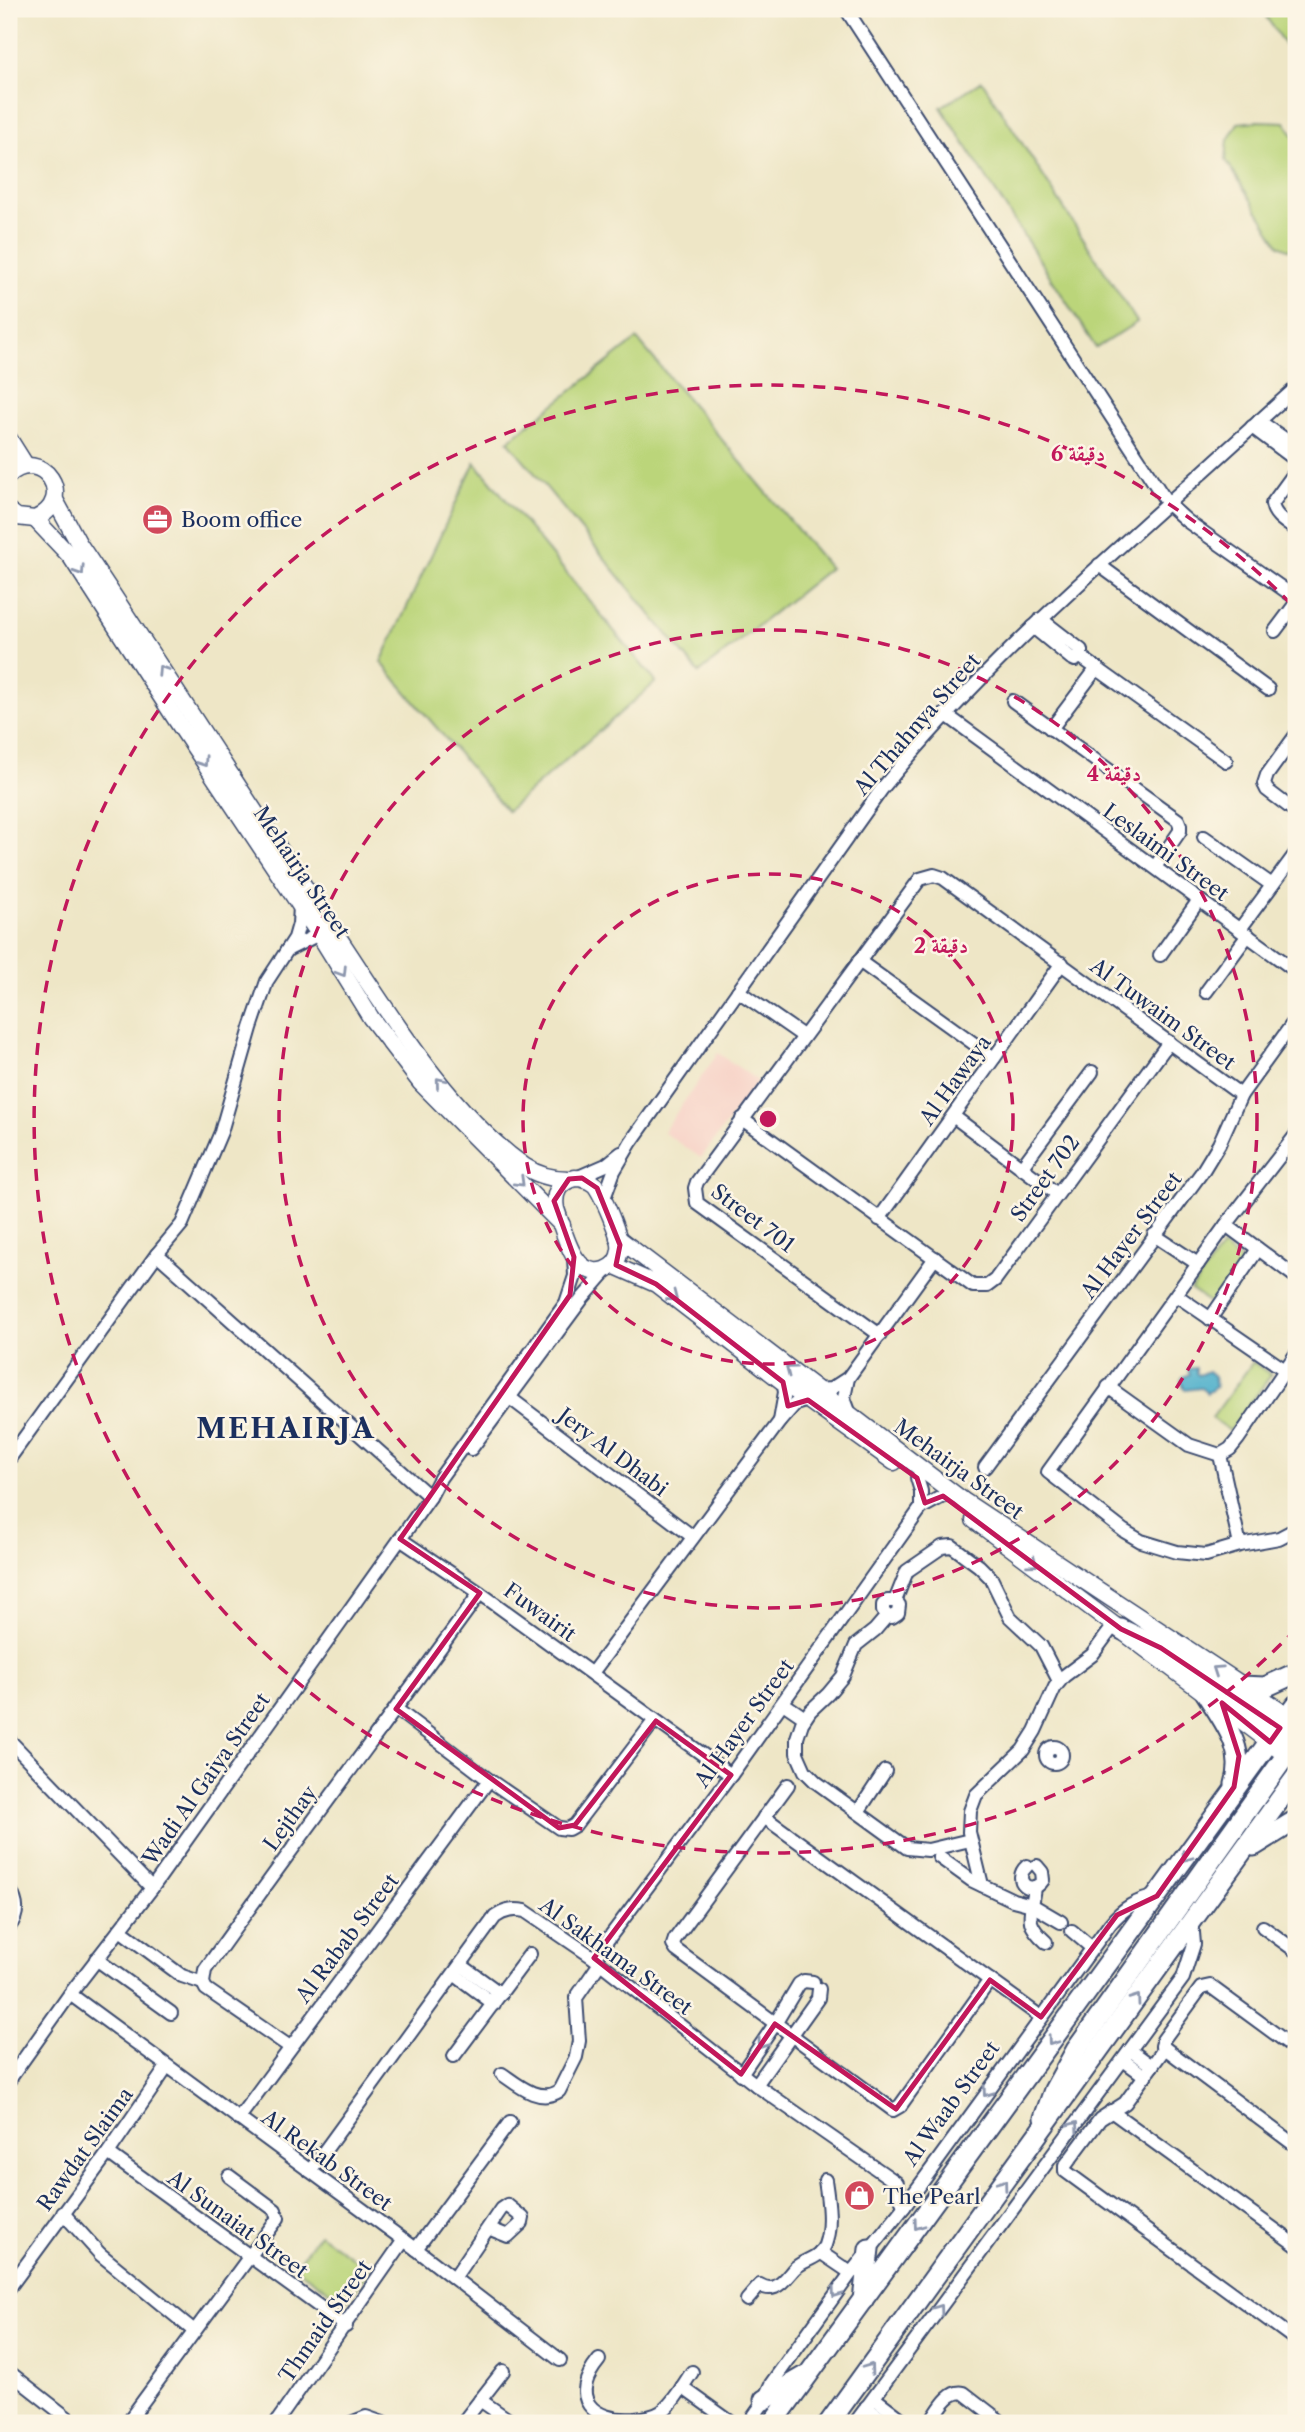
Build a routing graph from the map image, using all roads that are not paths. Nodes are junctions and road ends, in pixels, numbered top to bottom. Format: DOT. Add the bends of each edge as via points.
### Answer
graph roads {
  1 [pos="846,9"];
  2 [pos="1296,388"];
  3 [pos="1255,424"];
  4 [pos="9,439"];
  5 [pos="1296,447"];
  6 [pos="1296,460"];
  7 [pos="26,466"];
  8 [pos="1296,471"];
  9 [pos="9,475"];
  10 [pos="55,500"];
  11 [pos="1168,504"];
  12 [pos="9,511"];
  13 [pos="31,520"];
  14 [pos="9,526"];
  15 [pos="1296,530"];
  16 [pos="1099,565"];
  17 [pos="1296,600"];
  18 [pos="1037,623"];
  19 [pos="1275,631"];
  20 [pos="1097,668"];
  21 [pos="1268,690"];
  22 [pos="1013,701"];
  23 [pos="945,714"];
  24 [pos="1051,729"];
  25 [pos="1296,735"];
  26 [pos="1226,761"];
  27 [pos="1296,812"];
  28 [pos="1204,836"];
  29 [pos="1296,853"];
  30 [pos="1154,867"];
  31 [pos="1272,886"];
  32 [pos="1199,900"];
  33 [pos="300,906"];
  34 [pos="325,930"];
  35 [pos="1244,932"];
  36 [pos="286,950"];
  37 [pos="1160,955"];
  38 [pos="859,961"];
  39 [pos="1062,963"];
  40 [pos="1295,966"];
  41 [pos="738,991"];
  42 [pos="1206,992"];
  43 [pos="1296,1019"];
  44 [pos="803,1036"];
  45 [pos="1169,1042"];
  46 [pos="994,1058"];
  47 [pos="1092,1072"];
  48 [pos="1241,1095"];
  49 [pos="953,1116"];
  50 [pos="742,1119"];
  51 [pos="1296,1135"];
  52 [pos="631,1142"];
  53 [pos="1021,1168"];
  54 [pos="572,1179"];
  55 [pos="1057,1194"];
  56 [pos="603,1201"];
  57 [pos="879,1219"];
  58 [pos="562,1225"];
  59 [pos="1226,1225"];
  60 [pos="1154,1235"];
  61 [pos="618,1238"];
  62 [pos="1258,1249"];
  63 [pos="157,1254"];
  64 [pos="574,1257"];
  65 [pos="935,1258"];
  66 [pos="1198,1264"];
  67 [pos="610,1267"];
  68 [pos="1296,1278"];
  69 [pos="1175,1296"];
  70 [pos="1210,1319"];
  71 [pos="880,1335"];
  72 [pos="1296,1354"];
  73 [pos="1284,1370"];
  74 [pos="848,1378"];
  75 [pos="782,1382"];
  76 [pos="1108,1387"];
  77 [pos="812,1395"];
  78 [pos="510,1398"];
  79 [pos="851,1416"];
  80 [pos="780,1421"];
  81 [pos="1220,1455"];
  82 [pos="9,1459"];
  83 [pos="985,1467"];
  84 [pos="917,1478"];
  85 [pos="943,1496"];
  86 [pos="430,1497"];
  87 [pos="921,1508"];
  88 [pos="1296,1529"];
  89 [pos="693,1537"];
  90 [pos="400,1539"];
  91 [pos="1240,1545"];
  92 [pos="480,1592"];
  93 [pos="1118,1627"];
  94 [pos="592,1673"];
  95 [pos="1296,1673"];
  96 [pos="1059,1681"];
  97 [pos="1240,1686"];
  98 [pos="1204,1690"];
  99 [pos="783,1703"];
  100 [pos="396,1709"];
  101 [pos="805,1718"];
  102 [pos="655,1720"];
  103 [pos="1034,1734"];
  104 [pos="1291,1735"];
  105 [pos="9,1740"];
  106 [pos="1048,1749"];
  107 [pos="885,1771"];
  108 [pos="731,1775"];
  109 [pos="1296,1777"];
  110 [pos="489,1780"];
  111 [pos="788,1785"];
  112 [pos="1226,1802"];
  113 [pos="858,1812"];
  114 [pos="764,1817"];
  115 [pos="1296,1820"];
  116 [pos="970,1840"];
  117 [pos="1244,1852"];
  118 [pos="939,1857"];
  119 [pos="1032,1866"];
  120 [pos="982,1885"];
  121 [pos="9,1888"];
  122 [pos="152,1888"];
  123 [pos="1157,1896"];
  124 [pos="1032,1905"];
  125 [pos="1192,1920"];
  126 [pos="1061,1922"];
  127 [pos="9,1927"];
  128 [pos="1263,1927"];
  129 [pos="120,1930"];
  130 [pos="1072,1931"];
  131 [pos="1046,1942"];
  132 [pos="1092,1948"];
  133 [pos="1296,1951"];
  134 [pos="530,1954"];
  135 [pos="96,1959"];
  136 [pos="597,1961"];
  137 [pos="457,1969"];
  138 [pos="990,1980"];
  139 [pos="203,1983"];
  140 [pos="70,1994"];
  141 [pos="498,1999"];
  142 [pos="171,2013"];
  143 [pos="1041,2017"];
  144 [pos="775,2024"];
  145 [pos="791,2036"];
  146 [pos="1162,2046"];
  147 [pos="290,2047"];
  148 [pos="1296,2049"];
  149 [pos="1127,2055"];
  150 [pos="454,2056"];
  151 [pos="167,2067"];
  152 [pos="1148,2071"];
  153 [pos="502,2074"];
  154 [pos="741,2074"];
  155 [pos="9,2080"];
  156 [pos="756,2085"];
  157 [pos="1111,2112"];
  158 [pos="238,2119"];
  159 [pos="510,2122"];
  160 [pos="1041,2133"];
  161 [pos="1296,2146"];
  162 [pos="108,2153"];
  163 [pos="310,2171"];
  164 [pos="229,2176"];
  165 [pos="825,2180"];
  166 [pos="922,2181"];
  167 [pos="897,2183"];
  168 [pos="904,2207"];
  169 [pos="63,2213"];
  170 [pos="488,2228"];
  171 [pos="404,2241"];
  172 [pos="1296,2245"];
  173 [pos="416,2249"];
  174 [pos="869,2249"];
  175 [pos="820,2252"];
  176 [pos="250,2257"];
  177 [pos="851,2273"];
  178 [pos="454,2278"];
  179 [pos="9,2288"];
  180 [pos="747,2300"];
  181 [pos="863,2301"];
  182 [pos="346,2326"];
  183 [pos="193,2330"];
  184 [pos="1296,2340"];
  185 [pos="560,2360"];
  186 [pos="599,2360"];
  187 [pos="503,2371"];
  188 [pos="9,2372"];
  189 [pos="692,2372"];
  190 [pos="810,2373"];
  191 [pos="682,2388"];
  192 [pos="480,2400"];
  193 [pos="764,2400"];
  194 [pos="870,2403"];
  195 [pos="467,2417"];
  196 [pos="74,2423"];
  197 [pos="127,2423"];
  198 [pos="276,2423"];
  199 [pos="351,2423"];
  200 [pos="383,2423"];
  201 [pos="513,2423"];
  202 [pos="732,2423"];
  203 [pos="749,2423"];
  204 [pos="773,2423"];
  205 [pos="829,2423"];
  206 [pos="855,2423"];
  207 [pos="888,2423"];
  208 [pos="908,2423"];
  209 [pos="930,2423"];
  210 [pos="1000,2423"];
  1 -- 11 [label="street"];
  2 -- 3 [label="street, Al Thahnya Street"];
  3 -- 5 [label="street"];
  3 -- 6 [label="street"];
  3 -- 11 [label="street, Al Thahnya Street"];
  4 -- 7 [label="street"];
  7 -- 9 [label="street"];
  7 -- 10 [label="street, Mehairja Street" via="49,475"];
  8 -- 15 [label="street" via="1272,505 1277,516"];
  10 -- 13 [label="street" via="51,509"];
  34 -- 10 [label="street, Mehairja Street, one-way"];
  11 -- 16 [label="street, Al Thahnya Street"];
  11 -- 17 [label="street"];
  12 -- 13 [label="street, Mehairja Street"];
  13 -- 14 [label="street"];
  13 -- 33 [label="street, Mehairja Street, one-way" via="71,557"];
  16 -- 18 [label="street, Al Thahnya Street"];
  16 -- 21 [label="street"];
  17 -- 19 [label="street"];
  18 -- 20 [label="street" via="1071,658 1081,657"];
  18 -- 23 [label="street, Al Thahnya Street"];
  20 -- 24 [label="street"];
  20 -- 26 [label="street"];
  22 -- 24 [label="street"];
  23 -- 30 [label="street, Leslaimi Street"];
  23 -- 41 [label="street, Al Thahnya Street" via="881,790"];
  24 -- 30 [label="street" via="1178,820 1180,831"];
  25 -- 27 [label="street" via="1264,784"];
  28 -- 31 [label="street"];
  29 -- 31 [label="street"];
  30 -- 32 [label="street, Leslaimi Street"];
  31 -- 35 [label="street"];
  32 -- 35 [label="street, Leslaimi Street"];
  32 -- 37 [label="street"];
  33 -- 34 [label="street, Mehairja Street"];
  33 -- 36 [label="street" via="295,938"];
  34 -- 36 [label="street"];
  54 -- 34 [label="street, Mehairja Street, one-way" via="544,1175 522,1164 452,1097"];
  34 -- 58 [label="street, Mehairja Street, one-way" via="371,1018 420,1082"];
  35 -- 40 [label="street, Leslaimi Street"];
  35 -- 42 [label="street"];
  36 -- 63 [label="street" via="267,981 221,1132 192,1201 182,1223"];
  38 -- 39 [label="street, Street 701" via="917,881 934,875"];
  38 -- 44 [label="street, Street 701"];
  38 -- 46 [label="street"];
  39 -- 45 [label="street, Al Tuwaim Street"];
  39 -- 46 [label="street, Al Hawaya"];
  41 -- 44 [label="street"];
  41 -- 52 [label="street, Al Thahnya Street"];
  43 -- 48 [label="street, Al Hayer Street"];
  44 -- 50 [label="street, Street 701"];
  45 -- 48 [label="street, Al Tuwaim Street"];
  45 -- 55 [label="street, Street 702"];
  46 -- 49 [label="street, Al Hawaya"];
  47 -- 53 [label="street"];
  48 -- 60 [label="street, Al Hayer Street" via="1202,1172"];
  49 -- 53 [label="street"];
  49 -- 57 [label="street, Al Hawaya"];
  50 -- 57 [label="street, Street 702"];
  50 -- 71 [label="street, Street 701" via="697,1182 697,1203"];
  51 -- 59 [label="street"];
  52 -- 54 [label="street, Al Thahnya Street" via="606,1164"];
  52 -- 56 [label="street, Al Thahnya Street"];
  53 -- 55 [label="street"];
  54 -- 56 [label="street" via="593,1183"];
  54 -- 58 [label="street" via="561,1184 554,1200"];
  55 -- 65 [label="street, Street 702" via="992,1284 973,1286"];
  56 -- 61 [label="street"];
  57 -- 65 [label="street, Street 702"];
  58 -- 64 [label="street"];
  59 -- 62 [label="street"];
  59 -- 66 [label="street"];
  60 -- 66 [label="street"];
  60 -- 83 [label="street, Al Hayer Street"];
  61 -- 67 [label="street" via="620,1252"];
  77 -- 61 [label="street, Mehairja Street, one-way"];
  62 -- 68 [label="street"];
  62 -- 70 [label="street"];
  63 -- 82 [label="street"];
  63 -- 86 [label="street"];
  64 -- 67 [label="street, Mehairja Street" via="592,1271"];
  64 -- 86 [label="street, Wadi Al Gaiya Street" via="573,1286 566,1303"];
  65 -- 71 [label="street"];
  66 -- 69 [label="street"];
  67 -- 75 [label="street, Mehairja Street, one-way" via="656,1284"];
  67 -- 78 [label="street, Wadi Al Gaiya Street"];
  69 -- 70 [label="street"];
  69 -- 76 [label="street"];
  70 -- 73 [label="street"];
  71 -- 74 [label="street"];
  72 -- 73 [label="street"];
  73 -- 81 [label="street" via="1238,1439"];
  74 -- 77 [label="street"];
  74 -- 79 [label="street" via="844,1398"];
  75 -- 77 [label="street, Mehairja Street"];
  75 -- 80 [label="street" via="785,1392"];
  76 -- 81 [label="street" via="1189,1445"];
  76 -- 91 [label="street" via="1049,1474 1141,1541 1206,1555"];
  77 -- 79 [label="street, Mehairja Street"];
  77 -- 80 [label="street" via="795,1404"];
  77 -- 84 [label="street, Mehairja Street"];
  78 -- 86 [label="street, Wadi Al Gaiya Street"];
  78 -- 89 [label="street, Jery Al Dhabi"];
  97 -- 79 [label="street, Mehairja Street, one-way" via="965,1502"];
  80 -- 89 [label="street"];
  81 -- 91 [label="street"];
  84 -- 85 [label="street, Mehairja Street"];
  84 -- 87 [label="street"];
  85 -- 87 [label="street, Al Hayer Street"];
  85 -- 93 [label="street, Mehairja Street, one-way"];
  86 -- 90 [label="street, Wadi Al Gaiya Street"];
  87 -- 99 [label="street, Al Hayer Street"];
  88 -- 91 [label="street" via="1279,1538"];
  89 -- 94 [label="street"];
  90 -- 92 [label="street, Fuwairit"];
  90 -- 122 [label="street, Wadi Al Gaiya Street"];
  92 -- 94 [label="street, Fuwairit"];
  92 -- 100 [label="street, Lejthay"];
  93 -- 96 [label="street"];
  93 -- 98 [label="street, Mehairja Street"];
  93 -- 104 [label="main road" via="1161,1648"];
  94 -- 102 [label="street, Fuwairit"];
  95 -- 97 [label="main road" via="1265,1687"];
  96 -- 101 [label="street" via="1041,1646 1010,1617 991,1578 952,1545 907,1571 895,1601 898,1613 887,1616 856,1645 835,1687"];
  96 -- 103 [label="street"];
  97 -- 104 [label="street, Mehairja Street"];
  98 -- 104 [label="street, Mehairja Street"];
  98 -- 112 [label="main road" via="1239,1756 1237,1778"];
  99 -- 101 [label="street"];
  99 -- 108 [label="street, Al Hayer Street"];
  100 -- 110 [label="street"];
  100 -- 139 [label="street, Lejthay" via="297,1839 205,1970"];
  101 -- 113 [label="street" via="797,1738 802,1766"];
  102 -- 108 [label="street, Fuwairit"];
  102 -- 110 [label="street" via="568,1829 559,1828"];
  103 -- 106 [label="street"];
  103 -- 116 [label="street" via="976,1796 970,1811"];
  104 -- 112 [label="main road"];
  104 -- 160 [label="main road" via="1076,2050 1054,2090"];
  105 -- 122 [label="street"];
  107 -- 113 [label="street"];
  108 -- 136 [label="street, Al Hayer Street"];
  109 -- 117 [label="main road"];
  110 -- 147 [label="street, Al Rabab Street"];
  111 -- 114 [label="street"];
  112 -- 123 [label="main road, one-way"];
  113 -- 116 [label="street" via="913,1850"];
  114 -- 138 [label="street"];
  114 -- 144 [label="street" via="673,1945"];
  115 -- 117 [label="main road"];
  116 -- 120 [label="street"];
  117 -- 125 [label="main road"];
  118 -- 120 [label="street"];
  119 -- 124 [label="street" via="1021,1875 1027,1887 1035,1887"];
  120 -- 124 [label="street"];
  121 -- 127 [label="street" via="17,1909"];
  122 -- 129 [label="street, Wadi Al Gaiya Street"];
  123 -- 132 [label="street, Al Waab Street" via="1135,1902 1117,1915"];
  123 -- 181 [label="main road, one-way"];
  124 -- 126 [label="street"];
  124 -- 131 [label="street" via="1031,1925"];
  125 -- 149 [label="street" via="1194,1944 1183,1978"];
  160 -- 125 [label="main road, one-way"];
  128 -- 133 [label="street"];
  129 -- 135 [label="street, Wadi Al Gaiya Street"];
  129 -- 139 [label="street" via="182,1976"];
  130 -- 132 [label="street"];
  132 -- 143 [label="street, Al Waab Street"];
  134 -- 141 [label="street"];
  135 -- 140 [label="street, Wadi Al Gaiya Street"];
  135 -- 142 [label="street"];
  136 -- 137 [label="street, Al Sakhama Street" via="517,1910 495,1917"];
  136 -- 153 [label="street, Al Hayer Street" via="576,1998 579,2041 559,2091 547,2096 533,2093"];
  136 -- 154 [label="street, Al Sakhama Street"];
  137 -- 141 [label="street"];
  137 -- 163 [label="street, Al Sakhama Street"];
  138 -- 143 [label="street"];
  138 -- 145 [label="street" via="896,2109"];
  139 -- 147 [label="street"];
  140 -- 151 [label="street, Al Rekab Street"];
  140 -- 155 [label="street, Wadi Al Gaiya Street"];
  141 -- 150 [label="street"];
  143 -- 166 [label="street, Al Waab Street, one-way"];
  144 -- 145 [label="street"];
  144 -- 145 [label="street" via="799,1984 816,1985 818,1998"];
  144 -- 154 [label="street, one-way"];
  145 -- 156 [label="street"];
  146 -- 148 [label="street" via="1206,1985"];
  146 -- 152 [label="street"];
  146 -- 161 [label="street"];
  147 -- 158 [label="street, Al Rabab Street"];
  149 -- 152 [label="street"];
  194 -- 149 [label="street, one-way"];
  151 -- 158 [label="street, Al Rekab Street"];
  151 -- 162 [label="street, Rawdat Slaima"];
  152 -- 157 [label="street" via="1125,2103"];
  154 -- 156 [label="street, Al Sakhama Street"];
  156 -- 167 [label="street, Al Sakhama Street"];
  157 -- 172 [label="street"];
  157 -- 184 [label="street" via="1100,2119 1065,2171"];
  158 -- 163 [label="street, Al Rekab Street"];
  159 -- 173 [label="street"];
  205 -- 160 [label="main road, one-way"];
  162 -- 169 [label="street, Rawdat Slaima"];
  162 -- 176 [label="street, Al Sunaiat Street"];
  163 -- 171 [label="street, Al Rekab Street"];
  164 -- 176 [label="street" via="278,2214"];
  165 -- 175 [label="street" via="829,2206 826,2241"];
  166 -- 167 [label="street"];
  166 -- 168 [label="street, Al Waab Street"];
  167 -- 168 [label="street"];
  168 -- 174 [label="street, Al Waab Street"];
  169 -- 179 [label="street, Rawdat Slaima"];
  169 -- 183 [label="street" via="100,2253"];
  170 -- 178 [label="street"];
  171 -- 173 [label="street, Al Rekab Street"];
  171 -- 182 [label="street, Thmaid Street"];
  173 -- 178 [label="street, Al Rekab Street"];
  174 -- 177 [label="street, Al Waab Street"];
  174 -- 181 [label="main road"];
  175 -- 177 [label="street"];
  175 -- 180 [label="street" via="799,2264 777,2286 760,2285"];
  176 -- 182 [label="street, Al Sunaiat Street"];
  176 -- 183 [label="street"];
  177 -- 193 [label="street, Al Waab Street, one-way"];
  178 -- 185 [label="street, Al Rekab Street"];
  181 -- 190 [label="main road"];
  182 -- 198 [label="street, Thmaid Street"];
  183 -- 197 [label="street"];
  186 -- 191 [label="street" via="586,2380 586,2396 594,2411 609,2419 655,2415"];
  187 -- 192 [label="street"];
  188 -- 196 [label="street"];
  189 -- 191 [label="street"];
  190 -- 193 [label="main road"];
  190 -- 204 [label="main road"];
  191 -- 202 [label="street"];
  192 -- 195 [label="street"];
  192 -- 201 [label="street"];
  193 -- 203 [label="street, Al Waab Street"];
  194 -- 206 [label="street"];
  194 -- 207 [label="street"];
  194 -- 208 [label="street"];
  199 -- 200 [label="street" via="366,2417"];
  209 -- 210 [label="street" via="958,2391"];
}
